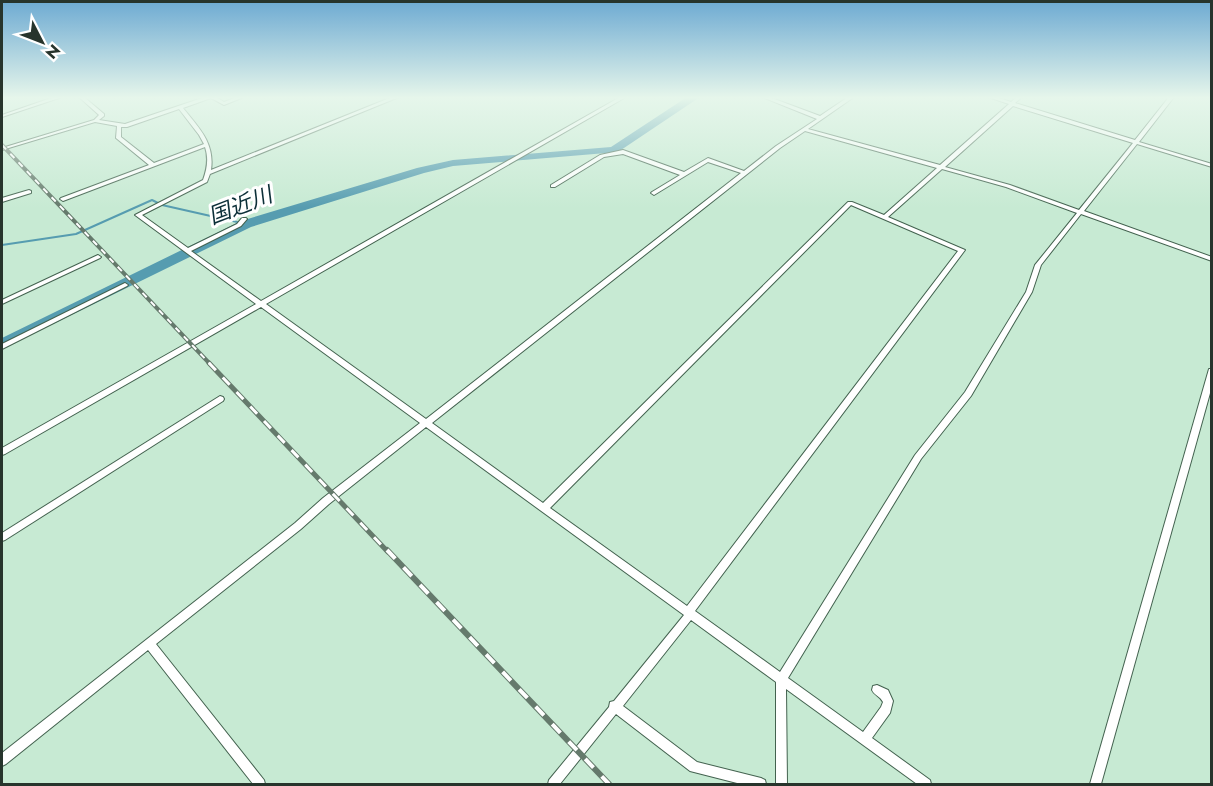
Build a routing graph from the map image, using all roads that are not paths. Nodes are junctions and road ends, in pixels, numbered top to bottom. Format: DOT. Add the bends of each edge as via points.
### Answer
graph roads {
  1 [pos="53,134"];
  2 [pos="118,134"];
  3 [pos="199,134"];
  4 [pos="307,134"];
  5 [pos="561,134"];
  6 [pos="798,134"];
  7 [pos="821,134"];
  8 [pos="979,134"];
  9 [pos="1109,134"];
  10 [pos="1143,134"];
  11 [pos="1136,142"];
  12 [pos="207,145"];
  13 [pos="2,149"];
  14 [pos="153,165"];
  15 [pos="1212,166"];
  16 [pos="941,167"];
  17 [pos="745,172"];
  18 [pos="208,173"];
  19 [pos="684,174"];
  20 [pos="553,186"];
  21 [pos="29,192"];
  22 [pos="654,193"];
  23 [pos="63,199"];
  24 [pos="2,200"];
  25 [pos="1080,211"];
  26 [pos="885,218"];
  27 [pos="244,219"];
  28 [pos="188,250"];
  29 [pos="98,257"];
  30 [pos="1212,259"];
  31 [pos="125,285"];
  32 [pos="2,302"];
  33 [pos="261,304"];
  34 [pos="2,347"];
  35 [pos="1212,371"];
  36 [pos="220,399"];
  37 [pos="426,423"];
  38 [pos="2,452"];
  39 [pos="544,508"];
  40 [pos="2,537"];
  41 [pos="689,613"];
  42 [pos="149,643"];
  43 [pos="781,680"];
  44 [pos="877,690"];
  45 [pos="614,706"];
  46 [pos="864,740"];
  47 [pos="2,760"];
  48 [pos="260,784"];
  49 [pos="553,784"];
  50 [pos="761,784"];
  51 [pos="781,784"];
  52 [pos="926,784"];
  53 [pos="1095,784"];
  1 -- 13 [label="street"];
  2 -- 14 [label="street"];
  3 -- 12 [label="street"];
  4 -- 18 [label="street"];
  5 -- 33 [label="street"];
  6 -- 17 [label="street"];
  7 -- 16 [label="street"];
  8 -- 16 [label="street"];
  9 -- 11 [label="street"];
  10 -- 11 [label="street"];
  11 -- 15 [label="street"];
  11 -- 25 [label="street"];
  12 -- 14 [label="street"];
  12 -- 18 [label="street" via="212,159"];
  14 -- 23 [label="street"];
  16 -- 25 [label="street"];
  16 -- 26 [label="street"];
  17 -- 19 [label="street" via="708,160"];
  17 -- 37 [label="street"];
  18 -- 28 [label="street" via="205,181 138,215"];
  19 -- 20 [label="street" via="623,152 602,156"];
  19 -- 22 [label="street"];
  21 -- 24 [label="street"];
  25 -- 30 [label="street"];
  25 -- 43 [label="street" via="1038,265 1029,292 968,394 918,457"];
  26 -- 39 [label="street" via="850,203"];
  26 -- 41 [label="street" via="962,250"];
  27 -- 28 [label="street"];
  28 -- 33 [label="street"];
  29 -- 32 [label="street"];
  31 -- 34 [label="street"];
  33 -- 37 [label="street"];
  33 -- 38 [label="street"];
  35 -- 53 [label="street"];
  36 -- 40 [label="street"];
  37 -- 39 [label="street"];
  37 -- 42 [label="street"];
  39 -- 41 [label="street"];
  41 -- 43 [label="street"];
  41 -- 45 [label="street"];
  42 -- 47 [label="street"];
  42 -- 48 [label="street"];
  43 -- 46 [label="street"];
  43 -- 51 [label="street"];
  44 -- 46 [label="street" via="888,701 886,709"];
  45 -- 49 [label="street"];
  45 -- 50 [label="street" via="694,766"];
  46 -- 52 [label="street"];
}
